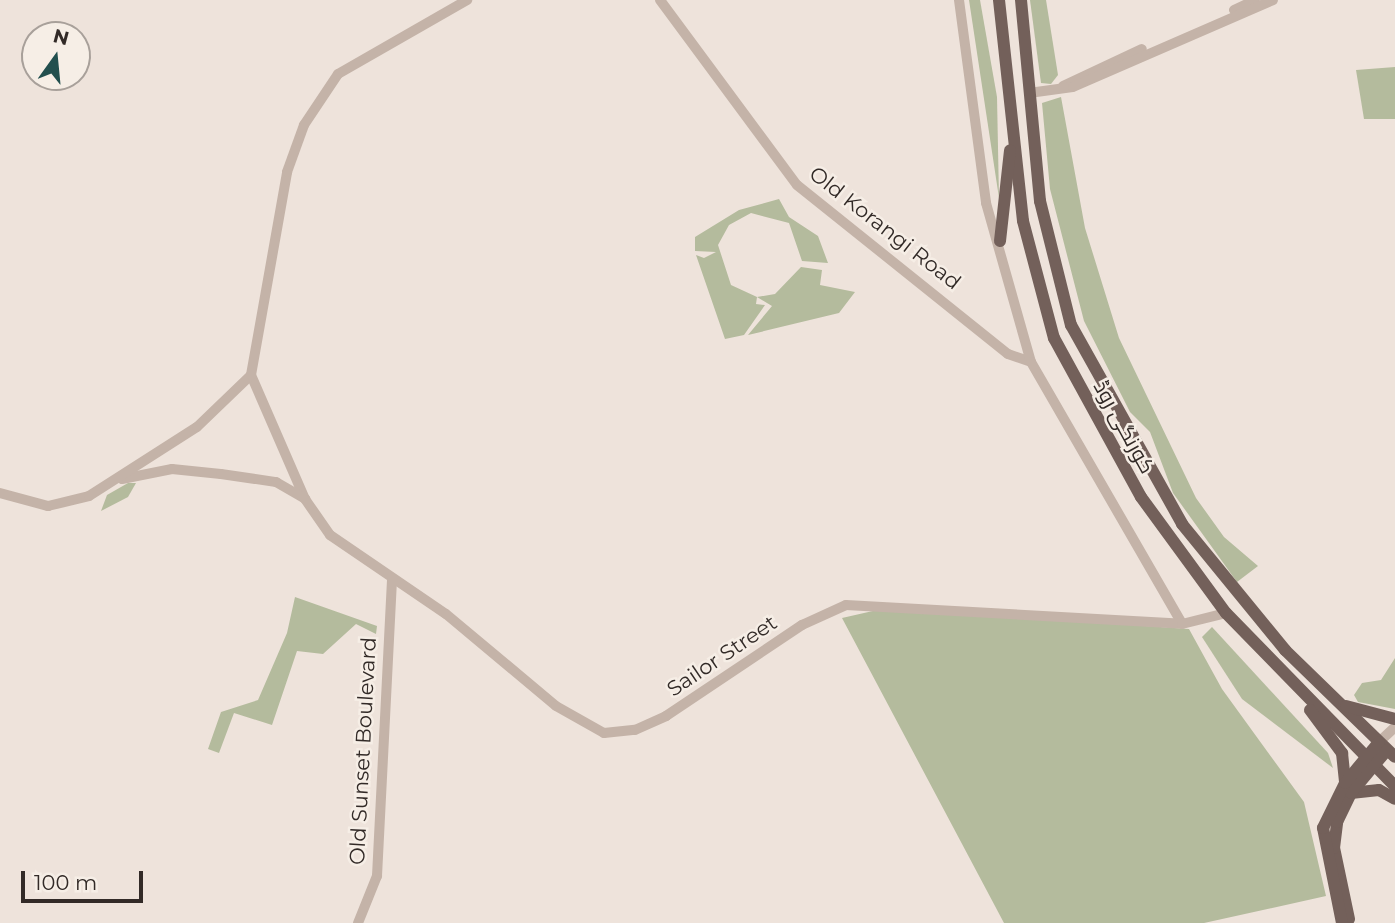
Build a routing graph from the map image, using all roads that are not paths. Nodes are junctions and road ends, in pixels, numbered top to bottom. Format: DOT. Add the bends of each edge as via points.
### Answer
graph roads {
  1 [pos="467,0"];
  2 [pos="660,0"];
  3 [pos="959,0"];
  4 [pos="999,0"];
  5 [pos="1021,0"];
  6 [pos="1255,0"];
  7 [pos="1273,0"];
  8 [pos="1063,86"];
  9 [pos="1030,93"];
  10 [pos="1012,146"];
  11 [pos="1000,241"];
  12 [pos="1027,341"];
  13 [pos="1008,354"];
  14 [pos="1031,362"];
  15 [pos="251,374"];
  16 [pos="114,481"];
  17 [pos="0,493"];
  18 [pos="305,499"];
  19 [pos="392,578"];
  20 [pos="1226,613"];
  21 [pos="1182,624"];
  22 [pos="1304,699"];
  23 [pos="1343,704"];
  24 [pos="1395,719"];
  25 [pos="1395,727"];
  26 [pos="1389,748"];
  27 [pos="1369,760"];
  28 [pos="1395,786"];
  29 [pos="1348,788"];
  30 [pos="1395,799"];
  31 [pos="358,923"];
  32 [pos="1342,923"];
  33 [pos="1350,923"];
  1 -- 15 [label="street" via="338,74 304,125 287,172"];
  2 -- 13 [label="street, Old Korangi Road" via="797,185"];
  3 -- 11 [label="street" via="972,123"];
  4 -- 10 [label="main road, کورنگی روڈ"];
  5 -- 9 [label="main road, کورنگی روڈ"];
  6 -- 8 [label="street"];
  7 -- 8 [label="street"];
  8 -- 9 [label="street"];
  9 -- 23 [label="main road, کورنگی روڈ" via="1050,255 1080,342 1182,524 1285,650"];
  10 -- 11 [label="main road"];
  10 -- 20 [label="main road, کورنگی روڈ" via="1036,282 1054,338 1141,496"];
  11 -- 12 [label="street"];
  12 -- 13 [label="street"];
  12 -- 14 [label="street"];
  13 -- 14 [label="street, Old Korangi Road"];
  14 -- 21 [label="street"];
  15 -- 16 [label="street" via="197,427"];
  15 -- 18 [label="street, Sailor Street"];
  16 -- 17 [label="street" via="63,505"];
  16 -- 18 [label="street" via="172,469 276,482"];
  18 -- 19 [label="street, Sailor Street" via="330,535"];
  19 -- 21 [label="street, Sailor Street" via="446,614 556,706 604,733 635,730 666,716 802,625 846,606"];
  19 -- 31 [label="street, Old Sunset Boulevard" via="377,876"];
  20 -- 21 [label="street, Sailor Street"];
  20 -- 22 [label="main road, کورنگی روڈ"];
  22 -- 27 [label="main road, کورنگی روڈ"];
  22 -- 29 [label="main road" via="1342,753"];
  23 -- 24 [label="main road" via="1370,717"];
  23 -- 26 [label="main road, کورنگی روڈ"];
  25 -- 26 [label="street"];
  26 -- 27 [label="main road"];
  27 -- 28 [label="main road, کورنگی روڈ"];
  27 -- 29 [label="main road"];
  29 -- 30 [label="main road" via="1379,790"];
  29 -- 32 [label="main road" via="1323,828"];
  29 -- 33 [label="main road" via="1334,841"];
}
